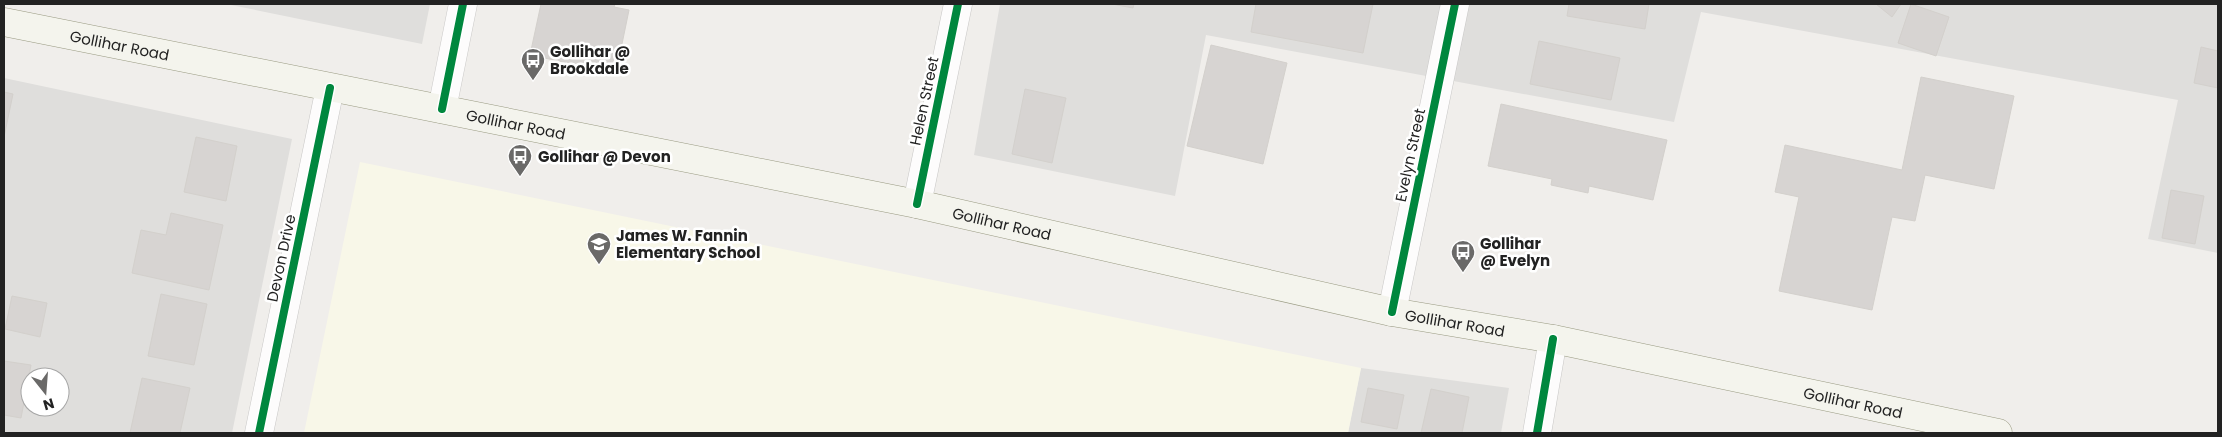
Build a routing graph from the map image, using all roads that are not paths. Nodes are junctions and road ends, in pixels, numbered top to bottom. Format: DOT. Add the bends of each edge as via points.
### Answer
graph roads {
  1 [pos="463,4"];
  2 [pos="958,4"];
  3 [pos="1455,4"];
  4 [pos="4,22"];
  5 [pos="330,88"];
  6 [pos="442,109"];
  7 [pos="917,204"];
  8 [pos="1392,312"];
  9 [pos="1553,339"];
  10 [pos="259,433"];
  11 [pos="1537,433"];
  12 [pos="1998,433"];
  1 -- 6 [label="street"];
  2 -- 7 [label="street, Helen Street"];
  3 -- 8 [label="street, Evelyn Street"];
  4 -- 5 [label="main road, Gollihar Road"];
  5 -- 6 [label="main road, Gollihar Road"];
  5 -- 10 [label="street, Devon Drive"];
  6 -- 7 [label="main road, Gollihar Road"];
  7 -- 8 [label="main road, Gollihar Road"];
  8 -- 9 [label="main road, Gollihar Road"];
  9 -- 11 [label="street"];
  9 -- 12 [label="main road, Gollihar Road"];
}
